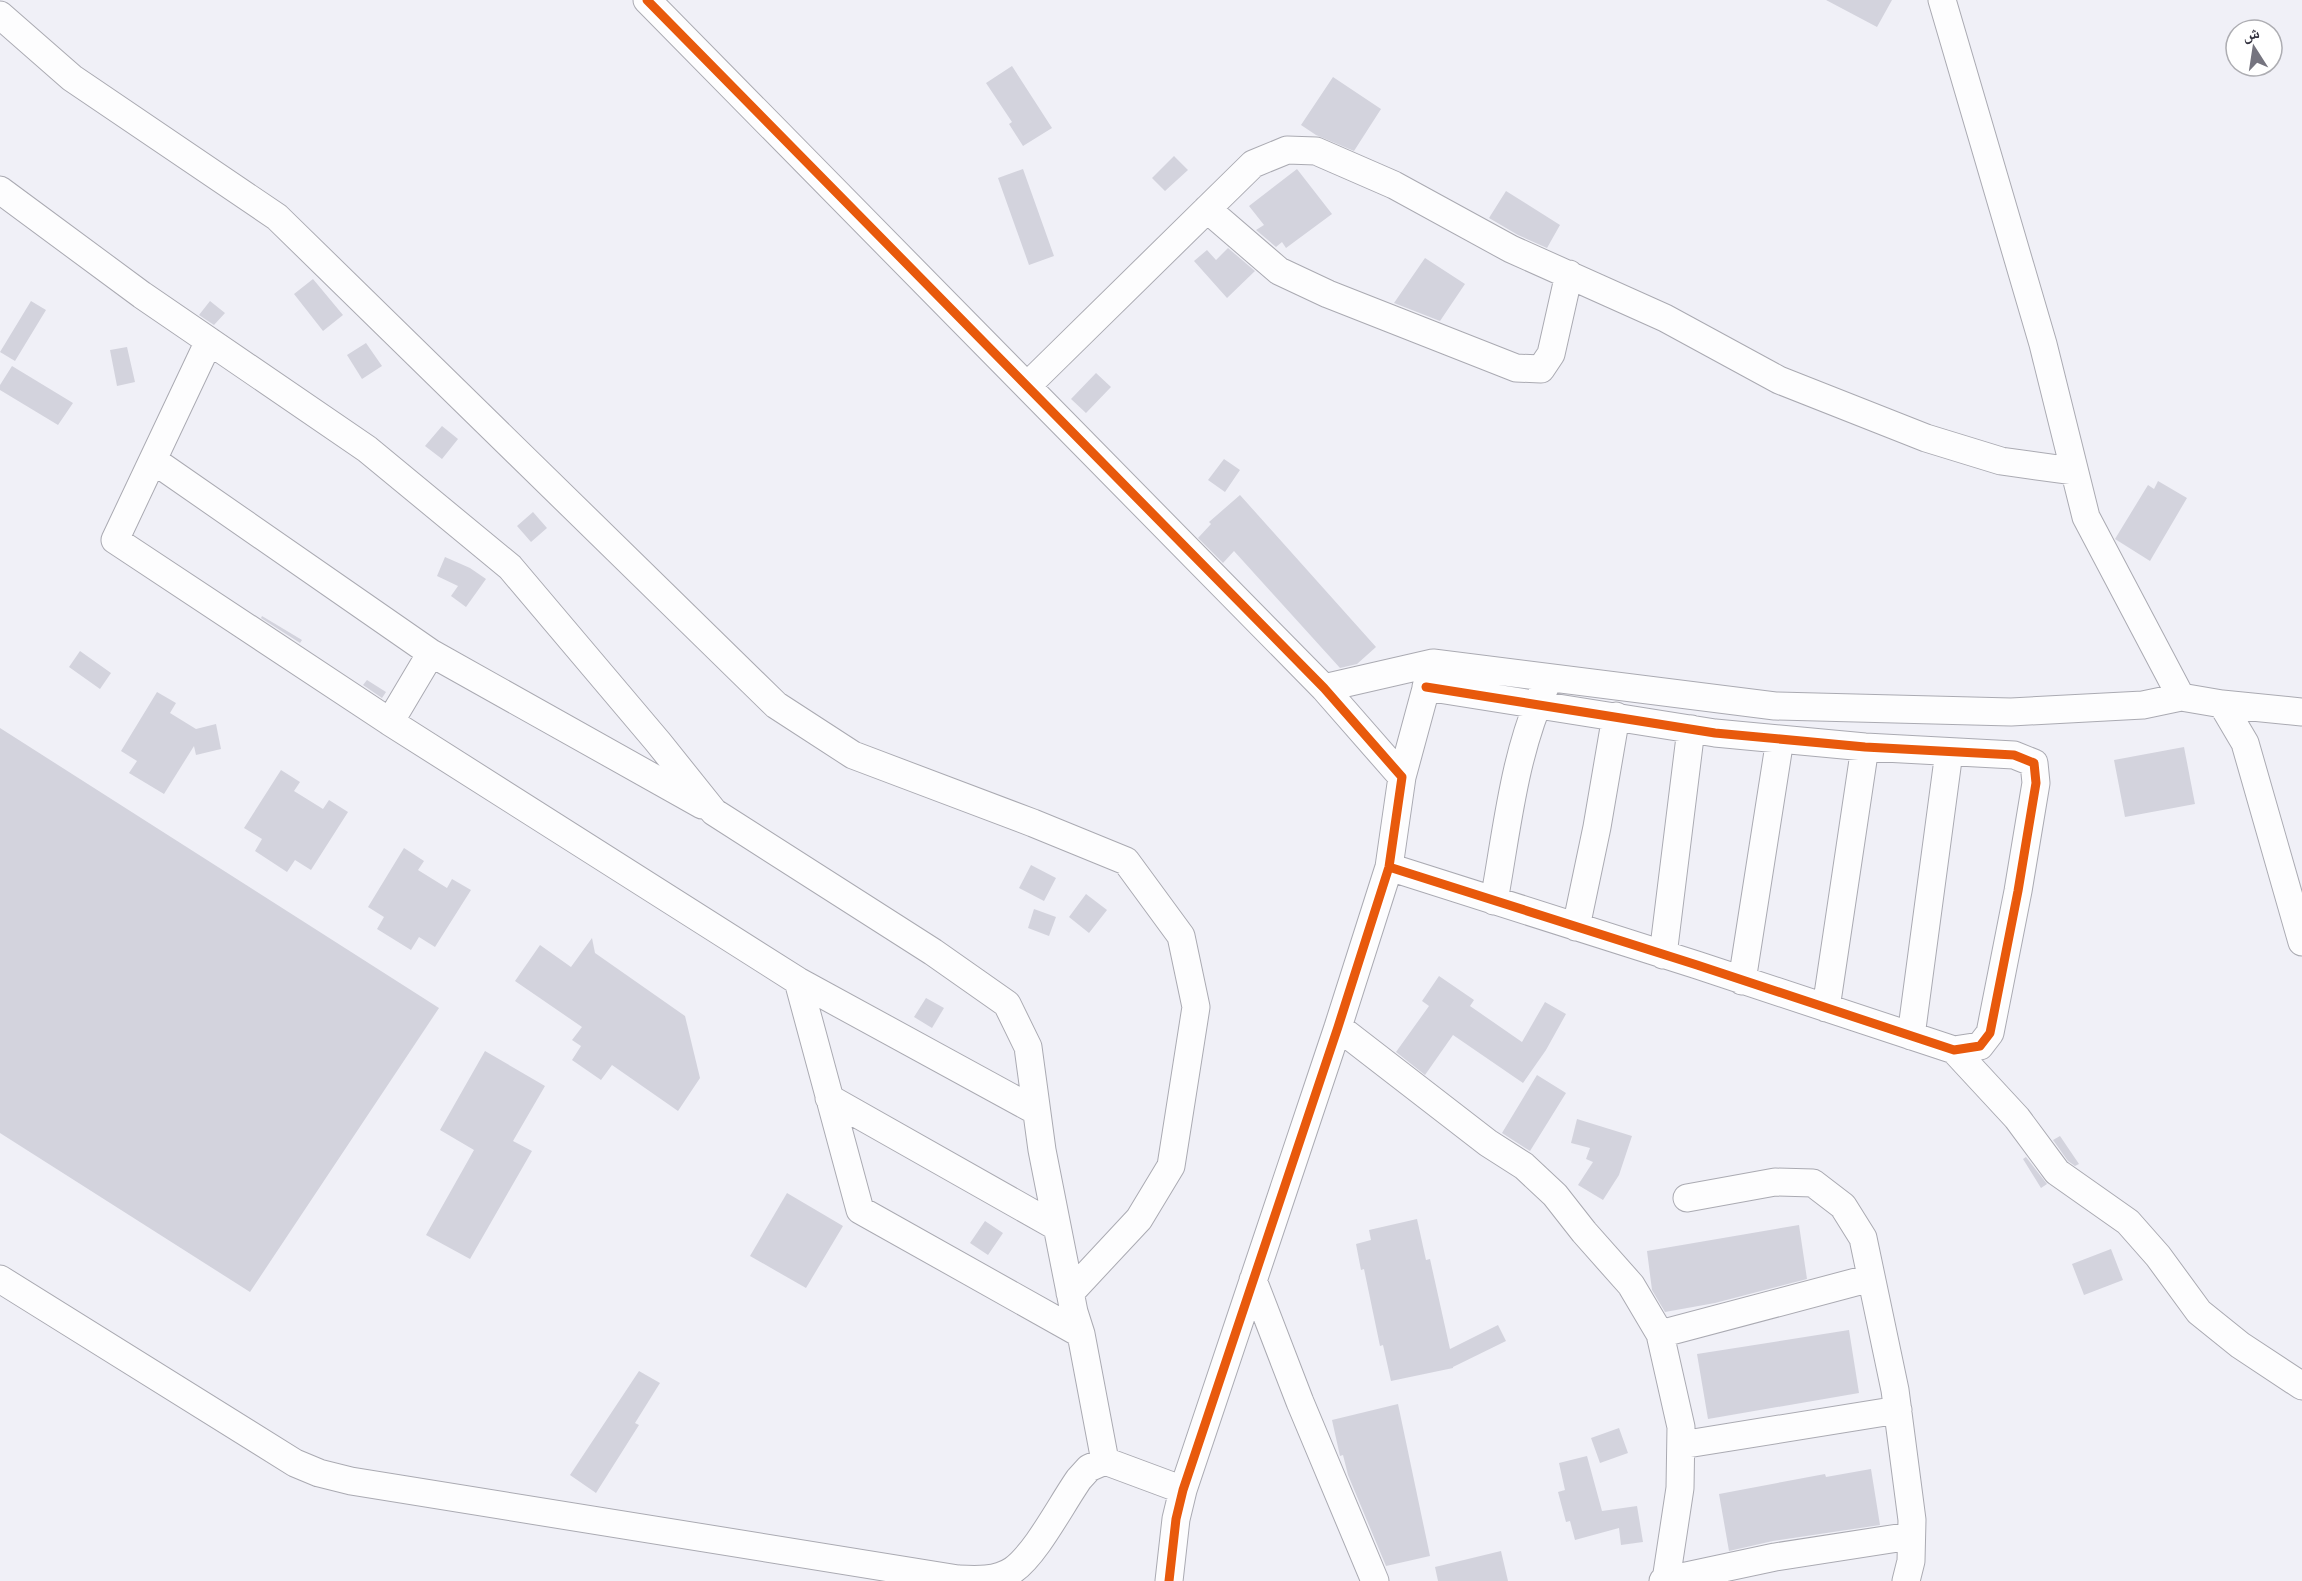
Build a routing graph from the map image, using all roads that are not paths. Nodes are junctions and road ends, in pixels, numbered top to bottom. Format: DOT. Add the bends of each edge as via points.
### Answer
graph roads {
  1 [pos="647,0"];
  2 [pos="1942,0"];
  3 [pos="0,15"];
  4 [pos="0,190"];
  5 [pos="1207,209"];
  6 [pos="1569,274"];
  7 [pos="209,341"];
  8 [pos="1027,387"];
  9 [pos="153,460"];
  10 [pos="2073,471"];
  11 [pos="431,653"];
  12 [pos="1430,675"];
  13 [pos="1549,678"];
  14 [pos="1324,688"];
  15 [pos="2181,698"];
  16 [pos="1538,703"];
  17 [pos="2222,704"];
  18 [pos="2302,712"];
  19 [pos="1616,716"];
  20 [pos="390,722"];
  21 [pos="1691,729"];
  22 [pos="1780,739"];
  23 [pos="1865,747"];
  24 [pos="1949,752"];
  25 [pos="1402,777"];
  26 [pos="714,812"];
  27 [pos="1389,867"];
  28 [pos="1494,901"];
  29 [pos="1576,927"];
  30 [pos="2302,942"];
  31 [pos="1663,955"];
  32 [pos="798,981"];
  33 [pos="1742,981"];
  34 [pos="1826,1008"];
  35 [pos="1338,1027"];
  36 [pos="1911,1036"];
  37 [pos="1954,1050"];
  38 [pos="829,1098"];
  39 [pos="1036,1111"];
  40 [pos="1687,1197"];
  41 [pos="1057,1227"];
  42 [pos="1872,1278"];
  43 [pos="0,1279"];
  44 [pos="1253,1280"];
  45 [pos="1070,1293"];
  46 [pos="1081,1334"];
  47 [pos="1660,1334"];
  48 [pos="2302,1386"];
  49 [pos="1898,1410"];
  50 [pos="1681,1444"];
  51 [pos="1105,1461"];
  52 [pos="1183,1490"];
  53 [pos="1911,1536"];
  54 [pos="1169,1581"];
  55 [pos="1375,1581"];
  56 [pos="1664,1581"];
  57 [pos="1906,1581"];
  1 -- 8 [label="street"];
  2 -- 10 [label="street" via="2043,344"];
  3 -- 45 [label="street" via="72,78 277,217 776,705 853,755 1126,861 1181,936 1196,1007 1171,1166 1139,1219"];
  4 -- 7 [label="street"];
  5 -- 6 [label="street" via="1253,164 1287,150 1316,151 1394,185 1511,249"];
  5 -- 6 [label="street" via="1279,271 1516,368 1541,369 1551,354"];
  5 -- 8 [label="street"];
  6 -- 10 [label="street" via="1665,318 1779,380 1926,438 2001,461"];
  7 -- 9 [label="street"];
  7 -- 26 [label="street" via="367,449 510,567"];
  8 -- 14 [label="street"];
  9 -- 11 [label="street"];
  9 -- 20 [label="street" via="115,540"];
  10 -- 15 [label="street" via="2086,517"];
  11 -- 20 [label="street"];
  11 -- 26 [label="street"];
  12 -- 13 [label="street"];
  12 -- 14 [label="street"];
  12 -- 16 [label="street"];
  12 -- 25 [label="street"];
  13 -- 15 [label="street" via="1775,706 2011,712 2143,705"];
  13 -- 16 [label="street"];
  14 -- 25 [label="street"];
  15 -- 17 [label="street"];
  16 -- 19 [label="street"];
  16 -- 28 [label="street" via="1516,779"];
  17 -- 18 [label="street"];
  17 -- 30 [label="street" via="2245,743"];
  19 -- 21 [label="street"];
  19 -- 29 [label="street"];
  20 -- 32 [label="street"];
  21 -- 22 [label="street"];
  21 -- 31 [label="street"];
  22 -- 23 [label="street"];
  22 -- 33 [label="street"];
  23 -- 24 [label="street"];
  23 -- 34 [label="street"];
  24 -- 36 [label="street"];
  24 -- 37 [label="street" via="2014,755 2034,764 2036,783 1990,1033 1980,1046"];
  25 -- 27 [label="street"];
  26 -- 39 [label="street" via="1007,1004 1028,1047"];
  27 -- 28 [label="street"];
  27 -- 35 [label="street"];
  28 -- 29 [label="street"];
  29 -- 31 [label="street"];
  31 -- 33 [label="street"];
  32 -- 38 [label="street"];
  32 -- 39 [label="street"];
  33 -- 34 [label="street"];
  34 -- 36 [label="street"];
  35 -- 44 [label="street"];
  35 -- 47 [label="street" via="1488,1143 1524,1166 1555,1195 1630,1285"];
  36 -- 37 [label="street"];
  37 -- 48 [label="street" via="2017,1118 2057,1172 2128,1222 2199,1312"];
  38 -- 41 [label="street"];
  38 -- 46 [label="street" via="860,1210"];
  39 -- 41 [label="street"];
  40 -- 42 [label="street" via="1775,1182 1813,1183 1843,1206 1863,1238"];
  41 -- 45 [label="street"];
  42 -- 47 [label="street"];
  42 -- 49 [label="street"];
  43 -- 51 [label="street" via="295,1463 351,1481 958,1579 985,1580 1012,1571 1029,1554 1079,1479 1089,1468"];
  44 -- 52 [label="street"];
  44 -- 55 [label="street"];
  45 -- 46 [label="street"];
  46 -- 51 [label="street"];
  47 -- 50 [label="street" via="1681,1427"];
  49 -- 50 [label="street"];
  49 -- 53 [label="street"];
  50 -- 56 [label="street" via="1680,1488"];
  51 -- 52 [label="street"];
  52 -- 54 [label="street"];
  53 -- 56 [label="street" via="1775,1557"];
  53 -- 57 [label="street"];
}
